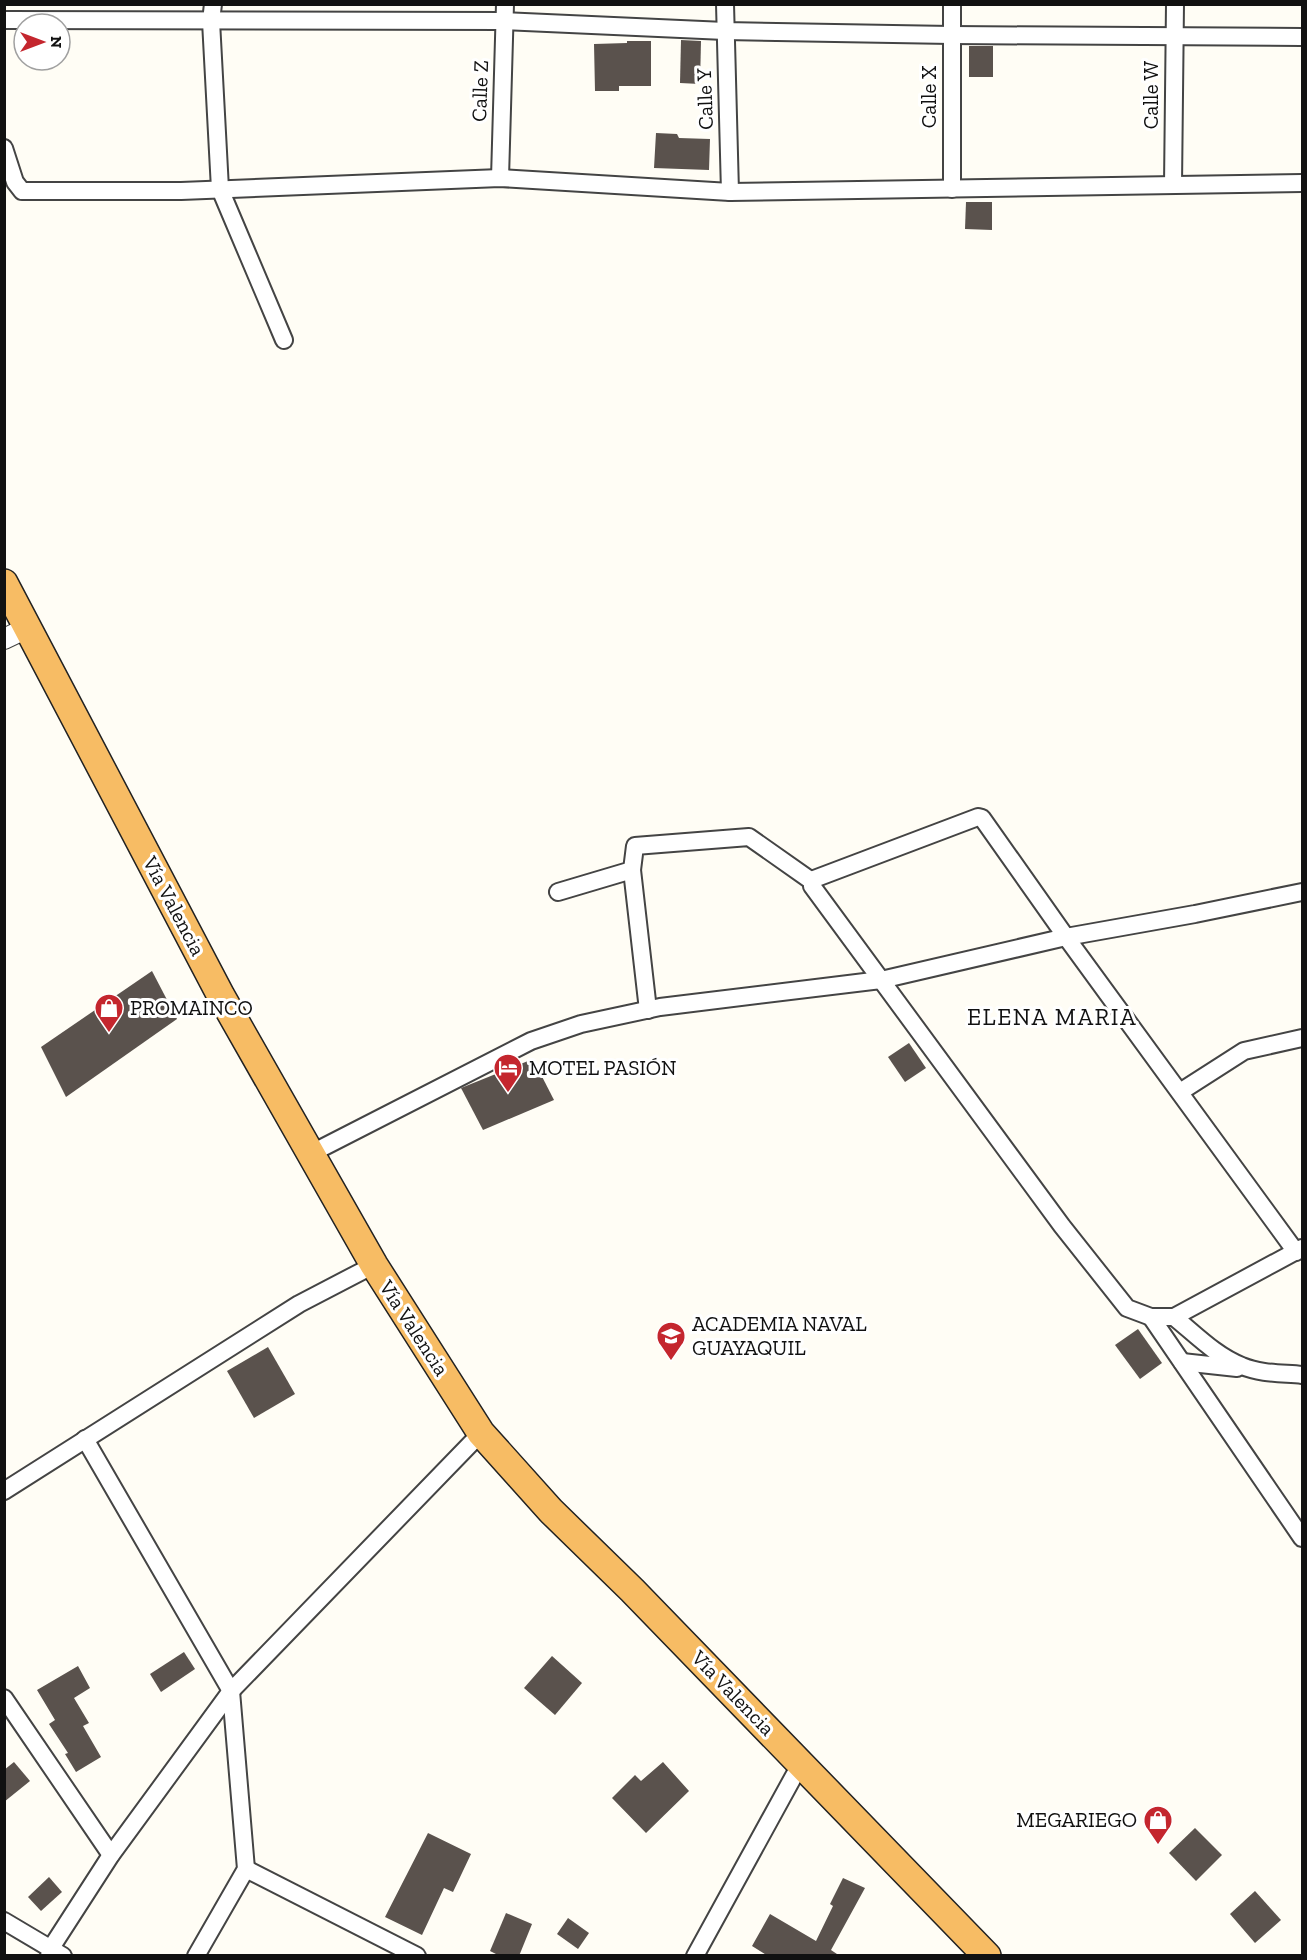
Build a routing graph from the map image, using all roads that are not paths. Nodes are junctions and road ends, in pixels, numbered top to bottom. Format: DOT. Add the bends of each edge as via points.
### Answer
graph roads {
  1 [pos="725,4"];
  2 [pos="952,4"];
  3 [pos="1175,4"];
  4 [pos="212,13"];
  5 [pos="505,13"];
  6 [pos="4,20"];
  7 [pos="725,31"];
  8 [pos="951,35"];
  9 [pos="1174,35"];
  10 [pos="1302,37"];
  11 [pos="4,148"];
  12 [pos="500,178"];
  13 [pos="1302,183"];
  14 [pos="1173,185"];
  15 [pos="220,189"];
  16 [pos="952,189"];
  17 [pos="730,192"];
  18 [pos="284,340"];
  19 [pos="4,583"];
  20 [pos="16,633"];
  21 [pos="632,870"];
  22 [pos="813,882"];
  23 [pos="558,892"];
  24 [pos="1302,892"];
  25 [pos="1066,937"];
  26 [pos="881,980"];
  27 [pos="648,1010"];
  28 [pos="1302,1038"];
  29 [pos="1180,1092"];
  30 [pos="310,1154"];
  31 [pos="1299,1250"];
  32 [pos="374,1265"];
  33 [pos="1151,1317"];
  34 [pos="1174,1317"];
  35 [pos="1182,1362"];
  36 [pos="1260,1371"];
  37 [pos="1302,1375"];
  38 [pos="481,1432"];
  39 [pos="85,1439"];
  40 [pos="4,1491"];
  41 [pos="1302,1538"];
  42 [pos="231,1691"];
  43 [pos="4,1698"];
  44 [pos="801,1763"];
  45 [pos="111,1855"];
  46 [pos="246,1869"];
  47 [pos="4,1921"];
  48 [pos="54,1953"];
  49 [pos="196,1956"];
  50 [pos="417,1956"];
  51 [pos="695,1956"];
  52 [pos="987,1956"];
  1 -- 7 [label="street, Calle Y"];
  2 -- 8 [label="street, Calle X"];
  3 -- 9 [label="street, Calle W"];
  4 -- 5 [label="street"];
  4 -- 6 [label="street"];
  4 -- 15 [label="street"];
  5 -- 7 [label="street"];
  5 -- 12 [label="street, Calle Z"];
  7 -- 8 [label="street"];
  7 -- 17 [label="street, Calle Y"];
  8 -- 9 [label="street"];
  8 -- 16 [label="street, Calle X"];
  9 -- 10 [label="street"];
  9 -- 14 [label="street, Calle W"];
  11 -- 15 [label="street" via="22,191"];
  12 -- 15 [label="street"];
  12 -- 17 [label="street"];
  13 -- 14 [label="street"];
  14 -- 16 [label="street"];
  15 -- 18 [label="street"];
  16 -- 17 [label="street"];
  19 -- 20 [label="highway, Vía Valencia"];
  20 -- 30 [label="highway, Vía Valencia"];
  21 -- 22 [label="street" via="635,846 748,837"];
  21 -- 23 [label="street"];
  21 -- 27 [label="street"];
  22 -- 25 [label="street" via="978,817"];
  22 -- 26 [label="street" via="812,886"];
  24 -- 25 [label="street"];
  25 -- 26 [label="street"];
  25 -- 29 [label="street"];
  26 -- 27 [label="street"];
  26 -- 33 [label="street" via="1127,1308"];
  27 -- 30 [label="street" via="581,1024 531,1041"];
  28 -- 29 [label="street" via="1244,1051"];
  29 -- 31 [label="street"];
  30 -- 32 [label="highway, Vía Valencia"];
  31 -- 34 [label="street"];
  32 -- 38 [label="highway, Vía Valencia"];
  32 -- 39 [label="street" via="299,1304"];
  33 -- 34 [label="street"];
  33 -- 35 [label="street"];
  34 -- 36 [label="street" via="1223,1357"];
  35 -- 36 [label="street"];
  35 -- 41 [label="street"];
  36 -- 37 [label="street"];
  38 -- 42 [label="street"];
  38 -- 44 [label="highway, Vía Valencia" via="551,1510"];
  39 -- 40 [label="street"];
  39 -- 42 [label="street"];
  42 -- 45 [label="street"];
  42 -- 46 [label="street"];
  43 -- 45 [label="street"];
  44 -- 51 [label="street"];
  44 -- 52 [label="highway, Vía Valencia"];
  45 -- 48 [label="street"];
  46 -- 49 [label="street"];
  46 -- 50 [label="street"];
  47 -- 48 [label="street"];
}
